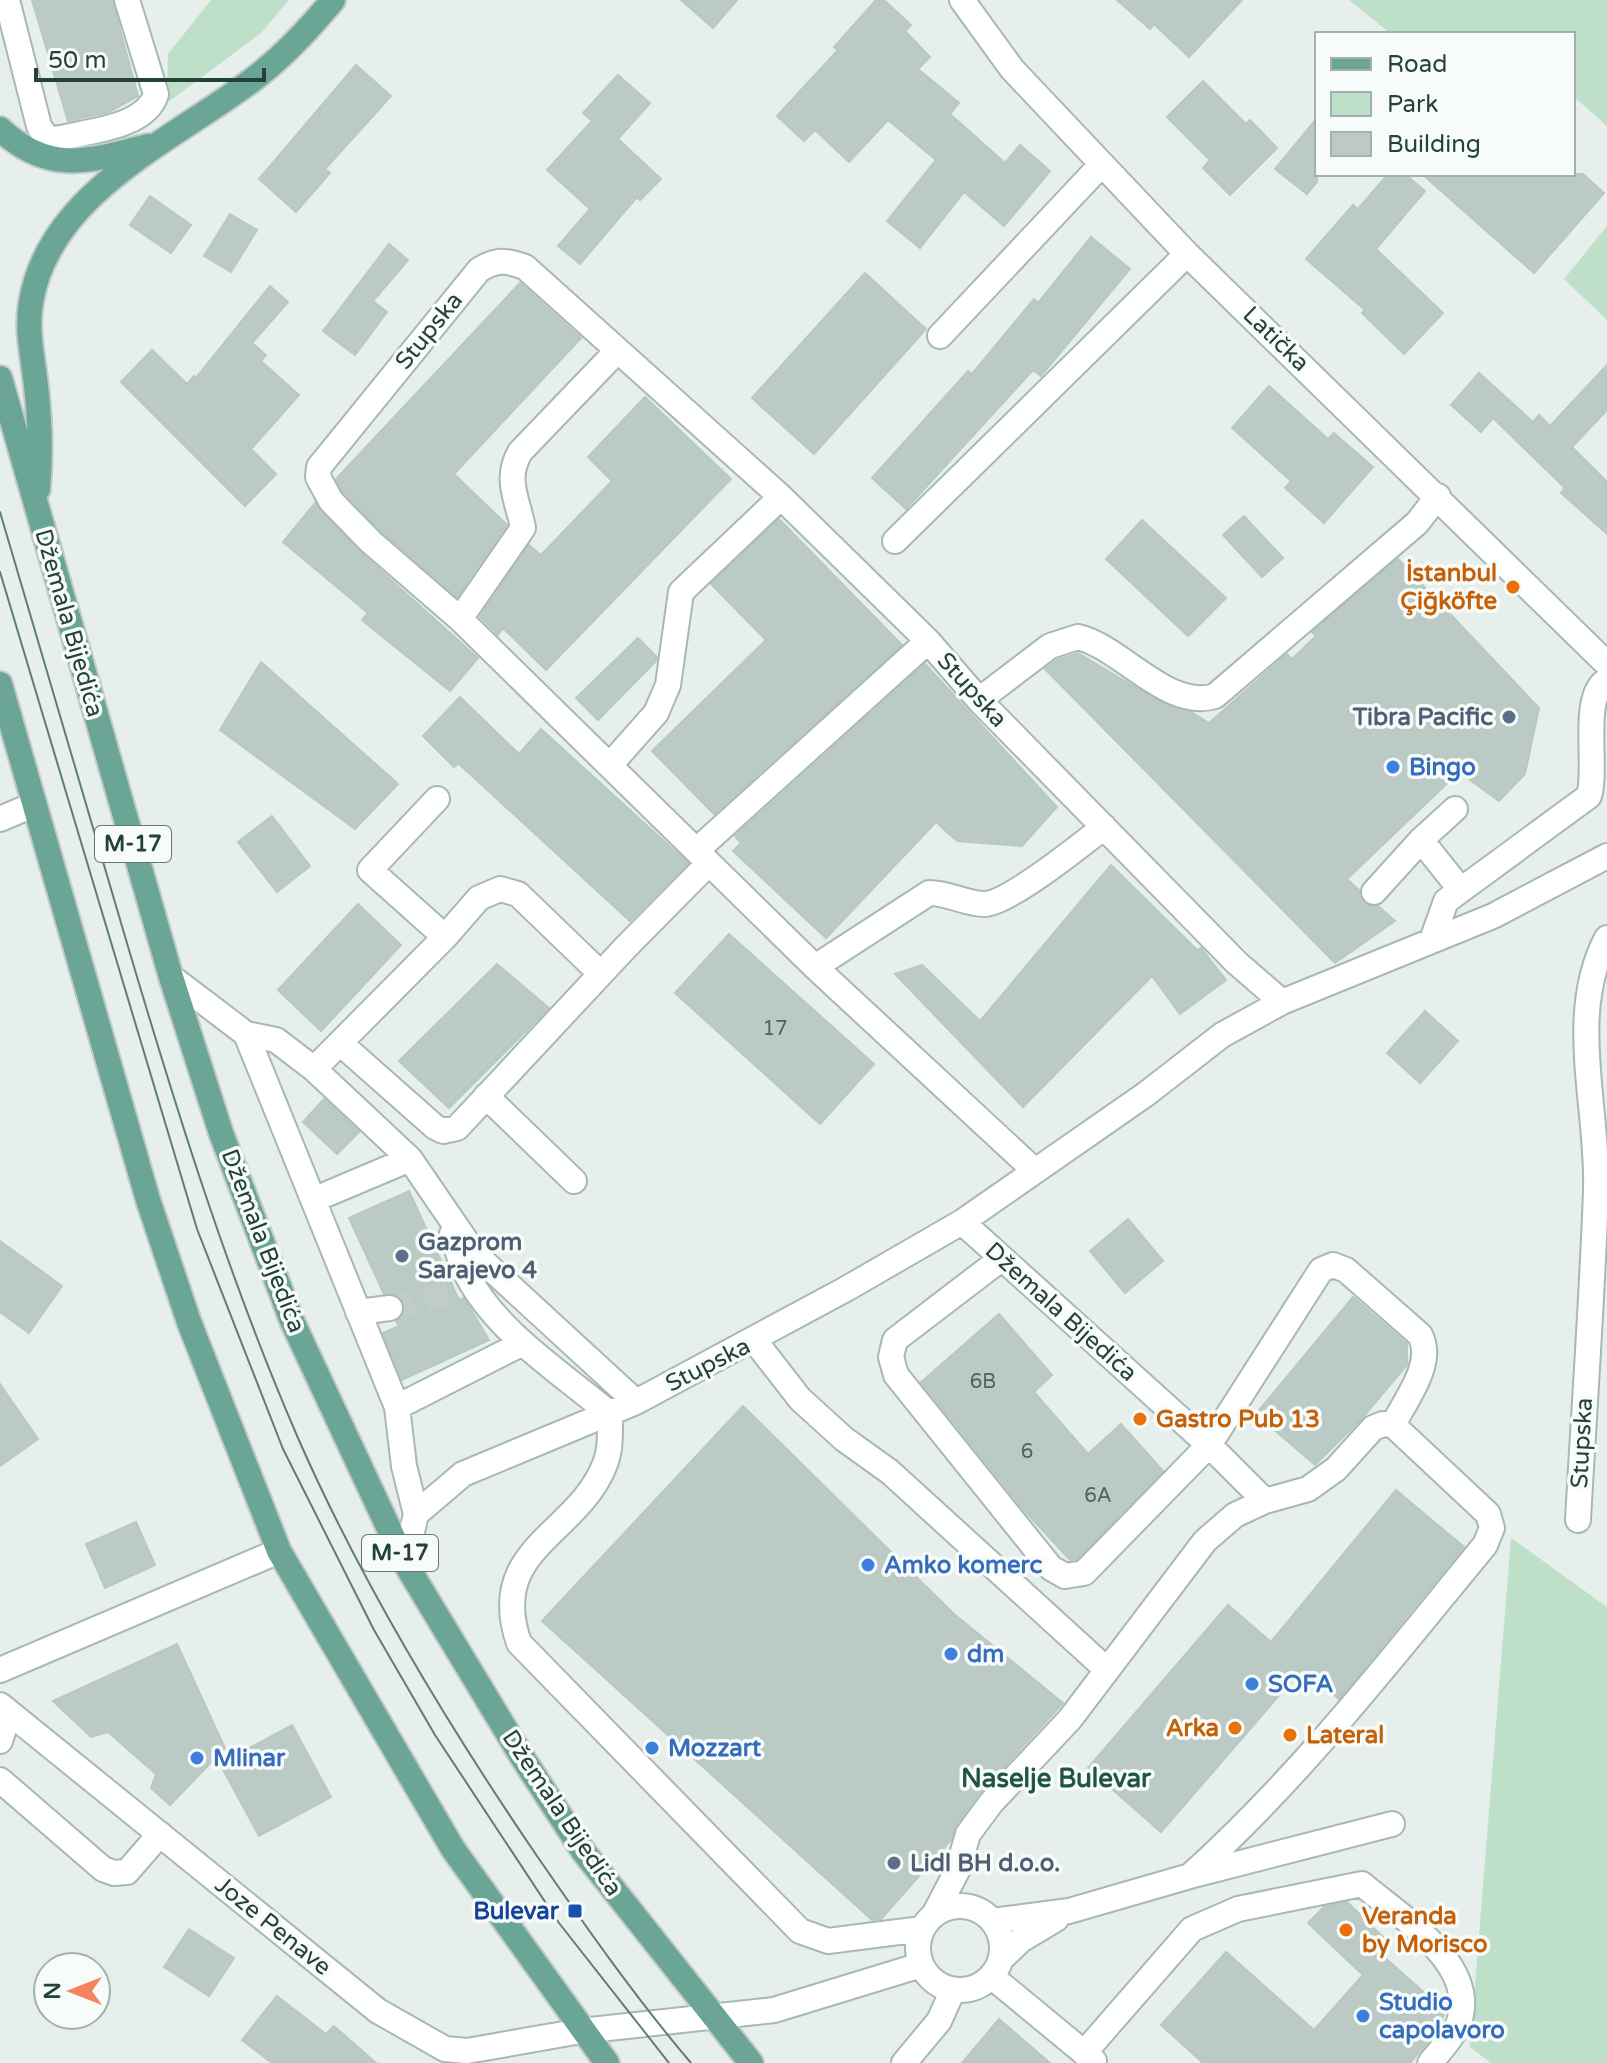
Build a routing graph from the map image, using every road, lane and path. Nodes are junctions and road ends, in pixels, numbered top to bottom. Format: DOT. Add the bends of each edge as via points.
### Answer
graph roads {
  1 [pos="7,0"];
  2 [pos="333,0"];
  3 [pos="962,0"];
  4 [pos="136,6"];
  5 [pos="0,129"];
  6 [pos="150,146"];
  7 [pos="1102,164"];
  8 [pos="1187,254"];
  9 [pos="940,336"];
  10 [pos="617,351"];
  11 [pos="0,378"];
  12 [pos="1438,496"];
  13 [pos="781,497"];
  14 [pos="36,510"];
  15 [pos="895,541"];
  16 [pos="460,619"];
  17 [pos="928,641"];
  18 [pos="1607,664"];
  19 [pos="1607,680"];
  20 [pos="0,684"];
  21 [pos="979,700"];
  22 [pos="610,765"];
  23 [pos="437,799"];
  24 [pos="33,805"];
  25 [pos="1455,809"];
  26 [pos="0,819"];
  27 [pos="1104,827"];
  28 [pos="1421,840"];
  29 [pos="1607,856"];
  30 [pos="703,857"];
  31 [pos="1460,889"];
  32 [pos="1374,892"];
  33 [pos="445,937"];
  34 [pos="1607,938"];
  35 [pos="1432,940"];
  36 [pos="815,967"];
  37 [pos="600,973"];
  38 [pos="171,977"];
  39 [pos="1282,1002"];
  40 [pos="246,1034"];
  41 [pos="340,1043"];
  42 [pos="314,1069"];
  43 [pos="486,1096"];
  44 [pos="410,1159"];
  45 [pos="1035,1171"];
  46 [pos="574,1181"];
  47 [pos="313,1200"];
  48 [pos="444,1210"];
  49 [pos="962,1222"];
  50 [pos="1001,1259"];
  51 [pos="390,1308"];
  52 [pos="358,1312"];
  53 [pos="755,1341"];
  54 [pos="523,1343"];
  55 [pos="636,1402"];
  56 [pos="397,1407"];
  57 [pos="610,1414"];
  58 [pos="1393,1425"];
  59 [pos="1209,1445"];
  60 [pos="1265,1501"];
  61 [pos="416,1514"];
  62 [pos="1578,1520"];
  63 [pos="279,1551"];
  64 [pos="405,1563"];
  65 [pos="1106,1669"];
  66 [pos="0,1670"];
  67 [pos="5,1709"];
  68 [pos="0,1741"];
  69 [pos="0,1780"];
  70 [pos="1392,1824"];
  71 [pos="160,1834"];
  72 [pos="958,1869"];
  73 [pos="1190,1876"];
  74 [pos="1069,1911"];
  75 [pos="984,1915"];
  76 [pos="929,1921"];
  77 [pos="921,1965"];
  78 [pos="996,1968"];
  79 [pos="953,1990"];
  80 [pos="713,2019"];
  81 [pos="581,2031"];
  82 [pos="1090,2058"];
  83 [pos="607,2063"];
  84 [pos="751,2063"];
  85 [pos="904,2063"];
  86 [pos="1430,2063"];
  1 -- 4 [label="street" via="39,126 46,137 56,139 136,119 152,106 156,94"];
  2 -- 6 [label="main road" via="255,78"];
  3 -- 7 [label="street, Latička" via="1012,69"];
  5 -- 6 [label="main road" via="33,153 58,161 90,161"];
  6 -- 14 [label="main road" via="60,230 41,261 30,302 28,342 39,429"];
  7 -- 8 [label="street, Latička"];
  7 -- 9 [label="street"];
  8 -- 12 [label="street, Latička"];
  8 -- 15 [label="street"];
  10 -- 13 [label="street, Stupska"];
  10 -- 16 [label="street" via="520,452 511,480 523,528"];
  10 -- 16 [label="street, Stupska" via="525,267 491,262 468,282 319,467 318,477 331,501"];
  11 -- 14 [label="main road, Džemala Bijedića / M-17"];
  12 -- 18 [label="street, Latička"];
  12 -- 21 [label="street" via="1417,523 1215,696 1189,697 1078,637 1050,646"];
  13 -- 17 [label="street, Stupska"];
  13 -- 22 [label="street" via="681,592 668,685 656,713"];
  14 -- 38 [label="main road, Džemala Bijedića / M-17"];
  16 -- 22 [label="street, Stupska"];
  17 -- 21 [label="street, Stupska"];
  17 -- 30 [label="street"];
  19 -- 31 [label="street" via="1595,695 1589,796"];
  20 -- 24 [label="main road"];
  21 -- 27 [label="street, Stupska"];
  22 -- 30 [label="street, Stupska"];
  23 -- 33 [label="street" via="370,870"];
  24 -- 26 [label="street"];
  24 -- 63 [label="main road" via="171,1268"];
  25 -- 28 [label="street"];
  27 -- 36 [label="street" via="1007,897 984,904 929,893"];
  27 -- 39 [label="street, Stupska"];
  28 -- 31 [label="street"];
  28 -- 32 [label="street"];
  29 -- 35 [label="street, Stupska" via="1493,916"];
  30 -- 36 [label="street, Stupska"];
  30 -- 37 [label="street"];
  31 -- 35 [label="street" via="1446,901"];
  33 -- 37 [label="street" via="479,898 500,889 518,894"];
  33 -- 41 [label="street"];
  34 -- 62 [label="street, Stupska" via="1590,987 1587,1033 1596,1187"];
  35 -- 39 [label="street, Stupska"];
  36 -- 45 [label="street, Stupska"];
  37 -- 43 [label="street"];
  38 -- 40 [label="street"];
  38 -- 64 [label="main road, Džemala Bijedića / M-17" via="263,1248"];
  39 -- 45 [label="street, Stupska" via="1222,1035"];
  40 -- 42 [label="street" via="276,1040"];
  40 -- 47 [label="street"];
  41 -- 42 [label="street"];
  41 -- 43 [label="street" via="443,1131 457,1128"];
  42 -- 44 [label="street"];
  43 -- 46 [label="street"];
  44 -- 47 [label="street"];
  44 -- 48 [label="street"];
  45 -- 49 [label="street, Stupska"];
  47 -- 52 [label="street"];
  48 -- 54 [label="street" via="465,1272 466,1292"];
  48 -- 55 [label="street" via="475,1254"];
  49 -- 50 [label="street, Džemala Bijedića"];
  49 -- 53 [label="street, Stupska"];
  50 -- 59 [label="street, Džemala Bijedića"];
  50 -- 59 [label="street" via="895,1340 891,1357 896,1375 1051,1568 1065,1576 1084,1573"];
  51 -- 52 [label="street"];
  52 -- 56 [label="street"];
  53 -- 55 [label="street, Stupska"];
  53 -- 65 [label="street" via="818,1416 890,1472"];
  54 -- 56 [label="street"];
  54 -- 57 [label="street"];
  55 -- 57 [label="street, Stupska"];
  56 -- 61 [label="street"];
  57 -- 61 [label="street, Stupska" via="463,1474"];
  57 -- 76 [label="street" via="605,1464 582,1499 532,1550 515,1584 509,1615 519,1643 800,1931 828,1941"];
  58 -- 59 [label="street" via="1425,1359 1425,1345 1346,1270 1333,1265 1321,1270"];
  58 -- 60 [label="street" via="1373,1428 1336,1469 1308,1489"];
  58 -- 73 [label="street" via="1488,1514 1492,1528 1485,1545 1302,1767"];
  59 -- 60 [label="street, Džemala Bijedića"];
  60 -- 65 [label="street" via="1210,1535"];
  61 -- 64 [label="street"];
  63 -- 66 [label="street"];
  63 -- 81 [label="main road" via="453,1849"];
  64 -- 80 [label="main road, Džemala Bijedića / M-17" via="583,1851"];
  65 -- 72 [label="street" via="1070,1719 968,1834"];
  67 -- 68 [label="street"];
  67 -- 71 [label="street, Joze Penave"];
  69 -- 71 [label="street" via="114,1873 127,1872"];
  70 -- 73 [label="street"];
  71 -- 81 [label="street, Joze Penave" via="378,2011 445,2049 467,2051"];
  72 -- 75 [label="street"];
  72 -- 76 [label="street"];
  73 -- 74 [label="street"];
  74 -- 75 [label="street"];
  74 -- 78 [label="street" via="1021,1940"];
  75 -- 76 [label="street" via="948,1907"];
  75 -- 78 [label="street" via="1001,1940"];
  76 -- 77 [label="street" via="918,1953"];
  77 -- 79 [label="street" via="934,1982"];
  77 -- 80 [label="street" via="774,2010"];
  78 -- 79 [label="street" via="974,1988"];
  78 -- 82 [label="street"];
  79 -- 85 [label="street" via="939,2021"];
  80 -- 81 [label="street"];
  80 -- 84 [label="main road, Džemala Bijedića / M-17"];
  81 -- 83 [label="main road"];
  82 -- 86 [label="street" via="1192,1929 1238,1909 1362,1884 1446,1956 1460,1988 1459,2022"];
}
